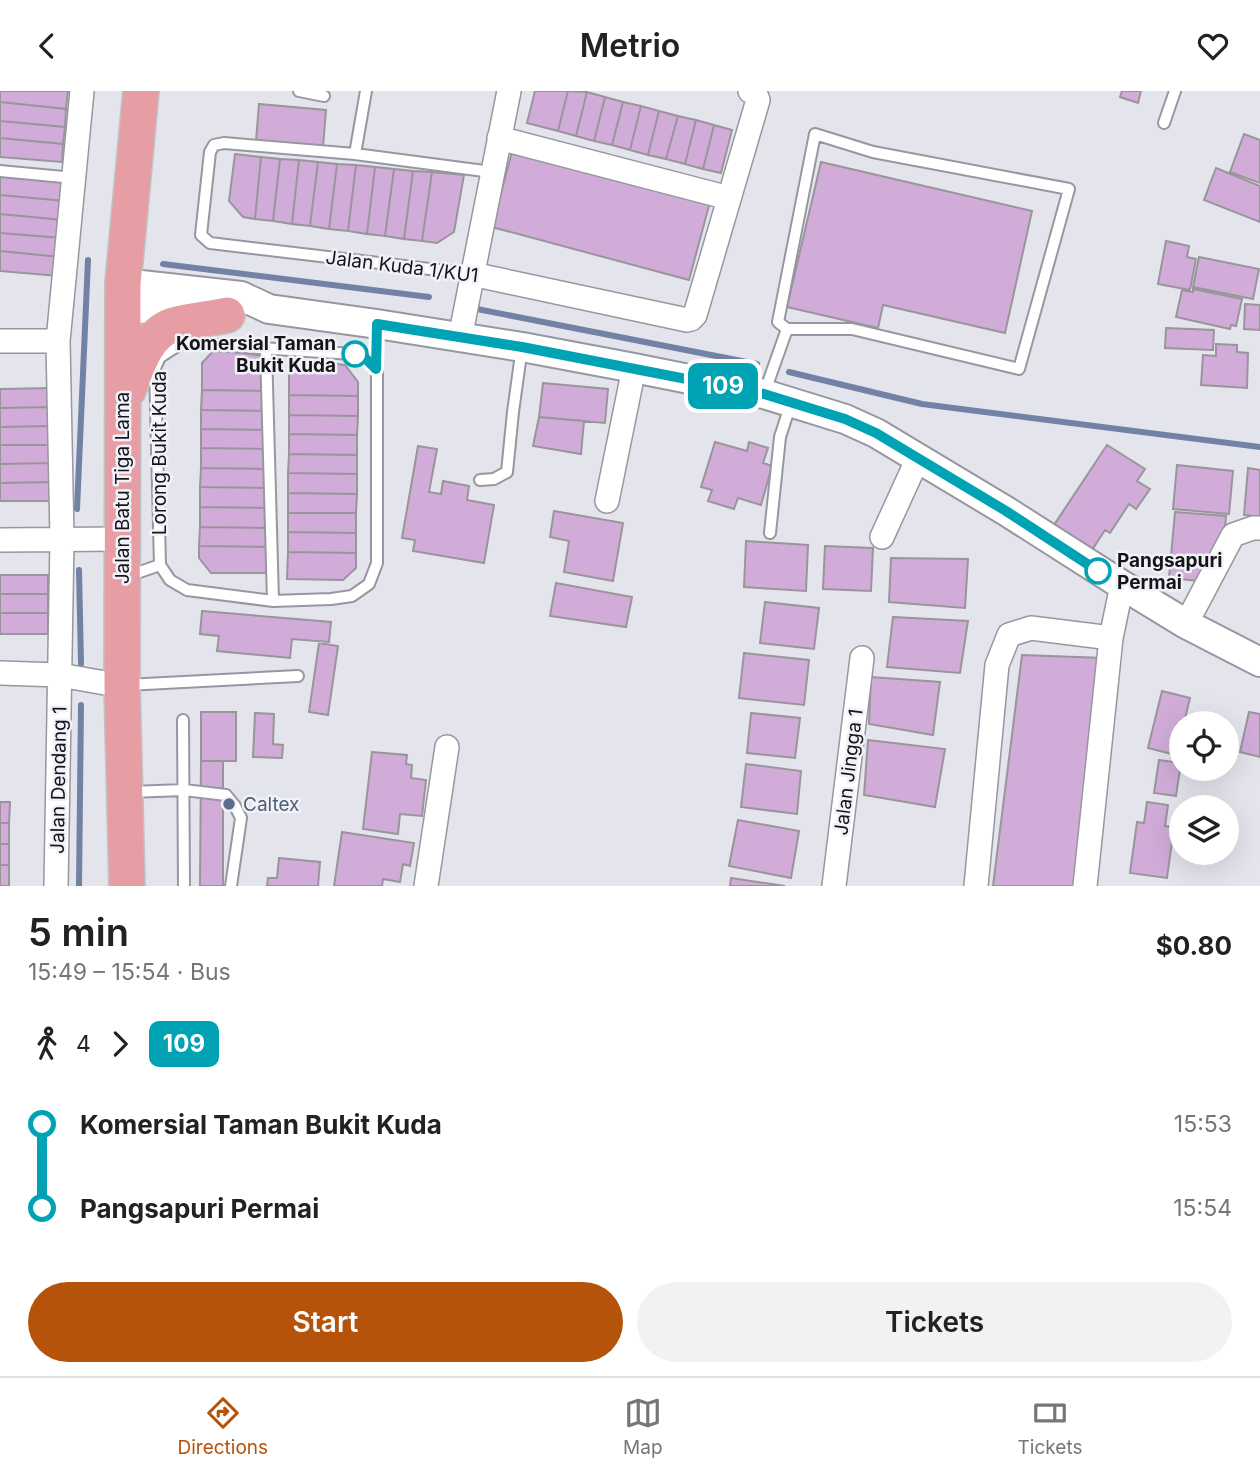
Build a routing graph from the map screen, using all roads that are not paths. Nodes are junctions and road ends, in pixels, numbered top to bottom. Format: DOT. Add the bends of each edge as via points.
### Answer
graph roads {
  1 [pos="82,91"];
  2 [pos="141,91"];
  3 [pos="299,91"];
  4 [pos="366,91"];
  5 [pos="509,91"];
  6 [pos="1175,91"];
  7 [pos="752,92"];
  8 [pos="324,96"];
  9 [pos="1164,123"];
  10 [pos="499,138"];
  11 [pos="355,154"];
  12 [pos="0,171"];
  13 [pos="492,173"];
  14 [pos="74,178"];
  15 [pos="729,198"];
  16 [pos="472,274"];
  17 [pos="123,295"];
  18 [pos="269,309"];
  19 [pos="227,315"];
  20 [pos="377,324"];
  21 [pos="787,329"];
  22 [pos="460,338"];
  23 [pos="0,341"];
  24 [pos="58,341"];
  25 [pos="522,347"];
  26 [pos="266,349"];
  27 [pos="634,368"];
  28 [pos="376,369"];
  29 [pos="764,394"];
  30 [pos="791,403"];
  31 [pos="122,405"];
  32 [pos="918,458"];
  33 [pos="480,480"];
  34 [pos="607,501"];
  35 [pos="1260,528"];
  36 [pos="770,533"];
  37 [pos="882,537"];
  38 [pos="62,539"];
  39 [pos="122,539"];
  40 [pos="0,540"];
  41 [pos="160,565"];
  42 [pos="122,578"];
  43 [pos="1122,585"];
  44 [pos="273,601"];
  45 [pos="1186,624"];
  46 [pos="1111,638"];
  47 [pos="862,658"];
  48 [pos="1260,662"];
  49 [pos="0,673"];
  50 [pos="60,675"];
  51 [pos="298,676"];
  52 [pos="122,686"];
  53 [pos="183,720"];
  54 [pos="447,747"];
  55 [pos="184,790"];
  56 [pos="125,793"];
  57 [pos="56,886"];
  58 [pos="127,886"];
  59 [pos="184,886"];
  60 [pos="231,886"];
  61 [pos="425,886"];
  62 [pos="834,886"];
  63 [pos="976,886"];
  64 [pos="1085,886"];
  1 -- 14 [label="street, Jalan Dendang 1"];
  2 -- 17 [label="main road, Jalan Batu Tiga Lama"];
  3 -- 8 [label="lane"];
  4 -- 11 [label="lane"];
  5 -- 10 [label="street"];
  6 -- 9 [label="lane"];
  7 -- 15 [label="street" via="758,100"];
  10 -- 13 [label="street"];
  10 -- 15 [label="street"];
  11 -- 13 [label="lane"];
  11 -- 16 [label="lane, Jalan Kuda 1/KU1" via="214,145 201,235 210,243"];
  12 -- 14 [label="lane"];
  13 -- 16 [label="street"];
  14 -- 24 [label="street, Jalan Dendang 1"];
  15 -- 16 [label="street, Jalan Kuda 1/KU1" via="691,319"];
  16 -- 22 [label="street"];
  17 -- 18 [label="street" via="241,296"];
  17 -- 19 [label="street"];
  17 -- 31 [label="main road, Jalan Batu Tiga Lama"];
  18 -- 19 [label="street"];
  18 -- 20 [label="street"];
  19 -- 31 [label="main road" via="171,326 155,336 140,358"];
  20 -- 22 [label="street"];
  20 -- 28 [label="lane"];
  21 -- 21 [label="lane" via="778,322 814,134 873,152 1069,189 1019,369 852,329"];
  21 -- 29 [label="lane"];
  22 -- 25 [label="street"];
  23 -- 24 [label="street"];
  24 -- 38 [label="street, Jalan Dendang 1"];
  25 -- 27 [label="street"];
  25 -- 33 [label="lane" via="507,472"];
  26 -- 28 [label="lane, Lorong Bukit Kuda" via="353,353"];
  26 -- 41 [label="lane, Lorong Bukit Kuda" via="182,343 160,357 155,367"];
  26 -- 44 [label="lane"];
  27 -- 29 [label="street"];
  27 -- 34 [label="street"];
  28 -- 44 [label="lane" via="377,563 369,584 352,596"];
  29 -- 30 [label="street"];
  30 -- 32 [label="street" via="845,419"];
  30 -- 36 [label="lane" via="780,437"];
  31 -- 39 [label="main road, Jalan Batu Tiga Lama"];
  32 -- 37 [label="street"];
  32 -- 43 [label="street"];
  35 -- 45 [label="street" via="1233,534"];
  38 -- 39 [label="street"];
  38 -- 40 [label="street"];
  38 -- 50 [label="street, Jalan Dendang 1"];
  39 -- 42 [label="main road, Jalan Batu Tiga Lama"];
  41 -- 42 [label="lane"];
  41 -- 44 [label="lane" via="170,580 187,590"];
  42 -- 52 [label="main road, Jalan Batu Tiga Lama"];
  43 -- 45 [label="street"];
  43 -- 46 [label="street"];
  45 -- 48 [label="street"];
  46 -- 63 [label="street" via="1031,628 1009,635 997,665"];
  46 -- 64 [label="street"];
  47 -- 62 [label="street, Jalan Jingga 1"];
  49 -- 50 [label="street"];
  50 -- 52 [label="street"];
  50 -- 57 [label="street, Jalan Dendang 1"];
  51 -- 52 [label="lane"];
  52 -- 56 [label="main road, Jalan Batu Tiga Lama"];
  53 -- 55 [label="lane"];
  54 -- 61 [label="street"];
  55 -- 56 [label="lane"];
  55 -- 59 [label="lane"];
  55 -- 60 [label="lane" via="226,795 241,818"];
  56 -- 58 [label="main road, Jalan Batu Tiga Lama"];
}
